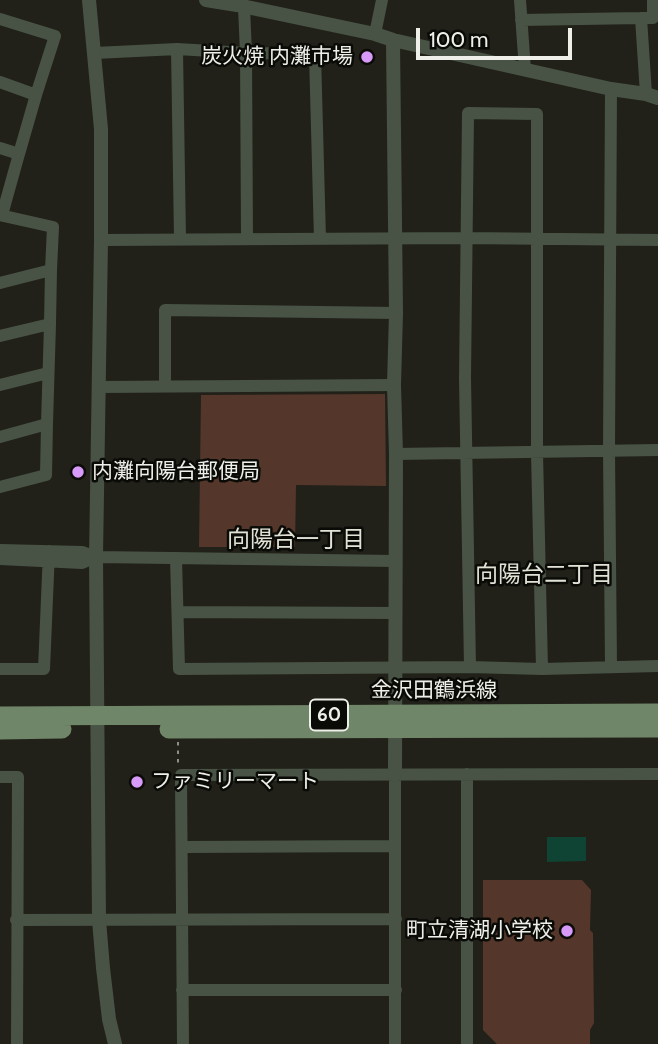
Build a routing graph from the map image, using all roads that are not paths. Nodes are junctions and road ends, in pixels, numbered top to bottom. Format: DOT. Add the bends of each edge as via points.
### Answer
graph roads {
  1 [pos="89,0"];
  2 [pos="206,0"];
  3 [pos="382,0"];
  4 [pos="520,0"];
  5 [pos="653,0"];
  6 [pos="240,4"];
  7 [pos="641,18"];
  8 [pos="0,19"];
  9 [pos="520,20"];
  10 [pos="375,34"];
  11 [pos="393,40"];
  12 [pos="177,49"];
  13 [pos="246,53"];
  14 [pos="95,54"];
  15 [pos="525,70"];
  16 [pos="0,82"];
  17 [pos="611,89"];
  18 [pos="36,94"];
  19 [pos="652,96"];
  20 [pos="0,148"];
  21 [pos="19,154"];
  22 [pos="1,215"];
  23 [pos="466,238"];
  24 [pos="180,239"];
  25 [pos="247,239"];
  26 [pos="320,239"];
  27 [pos="394,239"];
  28 [pos="537,239"];
  29 [pos="610,239"];
  30 [pos="101,240"];
  31 [pos="658,240"];
  32 [pos="51,270"];
  33 [pos="0,283"];
  34 [pos="396,313"];
  35 [pos="50,324"];
  36 [pos="0,337"];
  37 [pos="48,373"];
  38 [pos="394,385"];
  39 [pos="0,386"];
  40 [pos="165,386"];
  41 [pos="99,387"];
  42 [pos="47,424"];
  43 [pos="0,436"];
  44 [pos="658,450"];
  45 [pos="609,451"];
  46 [pos="537,453"];
  47 [pos="396,454"];
  48 [pos="467,454"];
  49 [pos="0,487"];
  50 [pos="0,550"];
  51 [pos="49,556"];
  52 [pos="96,557"];
  53 [pos="176,558"];
  54 [pos="0,559"];
  55 [pos="395,561"];
  56 [pos="178,612"];
  57 [pos="396,613"];
  58 [pos="611,666"];
  59 [pos="658,666"];
  60 [pos="470,667"];
  61 [pos="0,668"];
  62 [pos="396,668"];
  63 [pos="542,668"];
  64 [pos="658,713"];
  65 [pos="0,716"];
  66 [pos="98,722"];
  67 [pos="396,722"];
  68 [pos="658,728"];
  69 [pos="0,730"];
  70 [pos="467,774"];
  71 [pos="658,774"];
  72 [pos="395,775"];
  73 [pos="0,777"];
  74 [pos="395,846"];
  75 [pos="182,847"];
  76 [pos="99,919"];
  77 [pos="183,919"];
  78 [pos="396,919"];
  79 [pos="16,920"];
  80 [pos="182,990"];
  81 [pos="396,990"];
  82 [pos="17,1044"];
  83 [pos="115,1044"];
  84 [pos="183,1044"];
  85 [pos="395,1044"];
  86 [pos="467,1044"];
  1 -- 14 [label="street"];
  2 -- 6 [label="street"];
  3 -- 10 [label="street"];
  4 -- 9 [label="street"];
  5 -- 7 [label="street" via="653,18"];
  6 -- 10 [label="street"];
  6 -- 13 [label="street"];
  7 -- 9 [label="street"];
  7 -- 19 [label="street"];
  8 -- 18 [label="street" via="55,36"];
  9 -- 15 [label="street"];
  10 -- 11 [label="street"];
  11 -- 15 [label="street"];
  11 -- 27 [label="street"];
  12 -- 13 [label="street"];
  12 -- 14 [label="street"];
  12 -- 24 [label="street"];
  13 -- 25 [label="street"];
  13 -- 26 [label="street" via="315,54"];
  14 -- 30 [label="street" via="101,129"];
  15 -- 17 [label="street"];
  16 -- 18 [label="street"];
  17 -- 19 [label="street"];
  17 -- 29 [label="street"];
  18 -- 21 [label="street"];
  20 -- 21 [label="street"];
  21 -- 22 [label="street"];
  22 -- 32 [label="street" via="53,226"];
  23 -- 27 [label="street"];
  23 -- 28 [label="street"];
  23 -- 28 [label="street" via="468,113 523,113 537,114"];
  23 -- 48 [label="street"];
  24 -- 25 [label="street"];
  24 -- 30 [label="street"];
  25 -- 26 [label="street"];
  26 -- 27 [label="street"];
  27 -- 34 [label="street"];
  28 -- 29 [label="street"];
  28 -- 46 [label="street"];
  29 -- 31 [label="street"];
  29 -- 45 [label="street"];
  30 -- 41 [label="street"];
  32 -- 33 [label="street"];
  32 -- 35 [label="street"];
  34 -- 38 [label="street"];
  34 -- 40 [label="street" via="165,310"];
  35 -- 36 [label="street"];
  35 -- 37 [label="street"];
  37 -- 39 [label="street"];
  37 -- 42 [label="street"];
  38 -- 40 [label="street"];
  38 -- 47 [label="street"];
  40 -- 41 [label="street"];
  41 -- 52 [label="street"];
  42 -- 43 [label="street"];
  42 -- 49 [label="street" via="46,475"];
  44 -- 45 [label="street"];
  45 -- 46 [label="street"];
  45 -- 58 [label="street"];
  46 -- 48 [label="street"];
  46 -- 63 [label="street"];
  47 -- 48 [label="street"];
  47 -- 55 [label="street"];
  48 -- 60 [label="street"];
  50 -- 51 [label="street"];
  51 -- 52 [label="street" via="82,552"];
  51 -- 54 [label="street"];
  51 -- 61 [label="street" via="44,668"];
  52 -- 53 [label="street"];
  52 -- 66 [label="street"];
  53 -- 55 [label="street"];
  53 -- 56 [label="street"];
  55 -- 57 [label="street"];
  56 -- 57 [label="street"];
  56 -- 62 [label="street" via="179,669"];
  57 -- 62 [label="street"];
  58 -- 59 [label="street"];
  58 -- 63 [label="street"];
  60 -- 62 [label="street"];
  60 -- 63 [label="street"];
  62 -- 67 [label="street"];
  64 -- 67 [label="main road, 金沢田鶴浜線 / 60"];
  65 -- 66 [label="main road, 金沢田鶴浜線 / 60"];
  66 -- 67 [label="main road, 金沢田鶴浜線 / 60"];
  66 -- 69 [label="main road, 金沢田鶴浜線 / 60"];
  66 -- 76 [label="street"];
  67 -- 68 [label="main road, 金沢田鶴浜線 / 60"];
  67 -- 72 [label="street"];
  70 -- 71 [label="street"];
  70 -- 72 [label="street"];
  70 -- 86 [label="street"];
  72 -- 74 [label="street"];
  72 -- 75 [label="street" via="181,775"];
  73 -- 79 [label="street" via="18,777"];
  74 -- 75 [label="street"];
  74 -- 78 [label="street"];
  75 -- 77 [label="street"];
  76 -- 77 [label="street"];
  76 -- 79 [label="street"];
  76 -- 83 [label="street"];
  77 -- 78 [label="street"];
  77 -- 80 [label="street"];
  78 -- 81 [label="street"];
  79 -- 82 [label="street"];
  80 -- 81 [label="street"];
  80 -- 84 [label="street"];
  81 -- 85 [label="street"];
}
